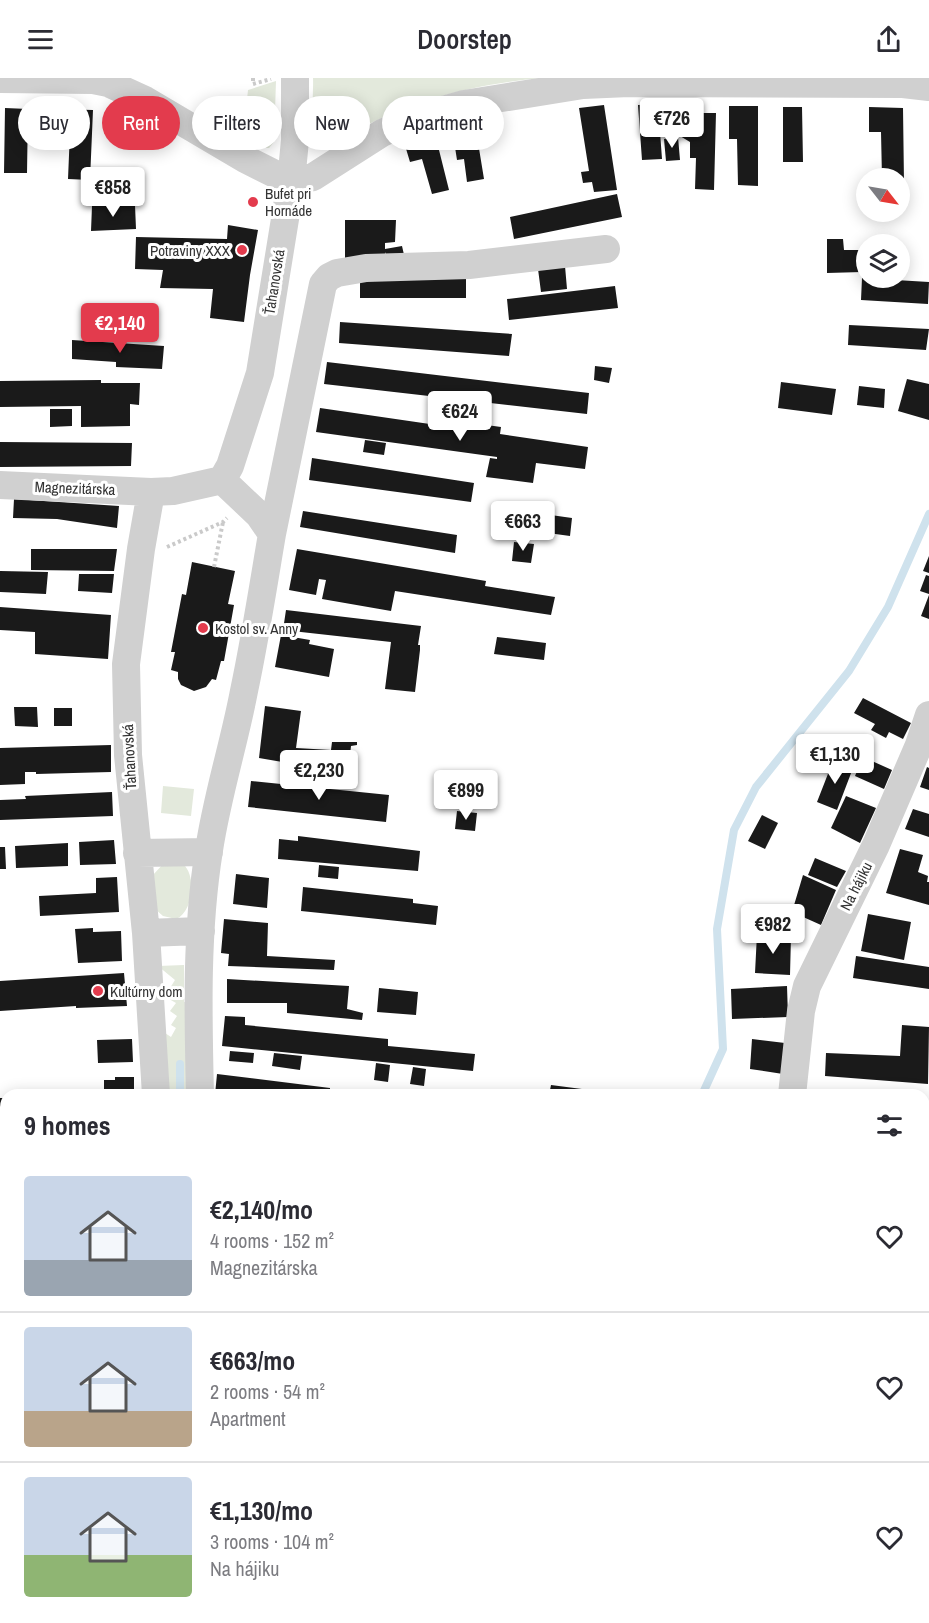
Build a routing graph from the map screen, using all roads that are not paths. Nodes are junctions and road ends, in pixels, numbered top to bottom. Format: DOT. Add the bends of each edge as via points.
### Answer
graph roads {
  1 [pos="295,78"];
  2 [pos="0,79"];
  3 [pos="929,87"];
  4 [pos="291,182"];
  5 [pos="606,249"];
  6 [pos="222,480"];
  7 [pos="0,485"];
  8 [pos="151,492"];
  9 [pos="272,534"];
  10 [pos="929,716"];
  11 [pos="209,852"];
  12 [pos="136,853"];
  13 [pos="201,930"];
  14 [pos="146,933"];
  15 [pos="156,1089"];
  16 [pos="200,1089"];
  17 [pos="793,1089"];
  1 -- 4 [label="street, Ťahanovská"];
  2 -- 4 [label="street" via="108,83"];
  3 -- 4 [label="street" via="583,85 464,104 415,118 382,133 313,177"];
  4 -- 6 [label="street, Ťahanovská" via="260,373"];
  5 -- 9 [label="street" via="469,265 366,268 328,277 323,284"];
  6 -- 8 [label="street"];
  6 -- 9 [label="street" via="259,515"];
  7 -- 8 [label="street, Magnezitárska"];
  8 -- 12 [label="street, Ťahanovská" via="126,664"];
  9 -- 11 [label="street" via="244,692"];
  10 -- 17 [label="street, Na hájiku" via="876,845 807,986"];
  11 -- 12 [label="street"];
  11 -- 13 [label="street"];
  12 -- 14 [label="street, Ťahanovská"];
  13 -- 14 [label="street"];
  13 -- 16 [label="street"];
  14 -- 15 [label="street, Ťahanovská"];
}
